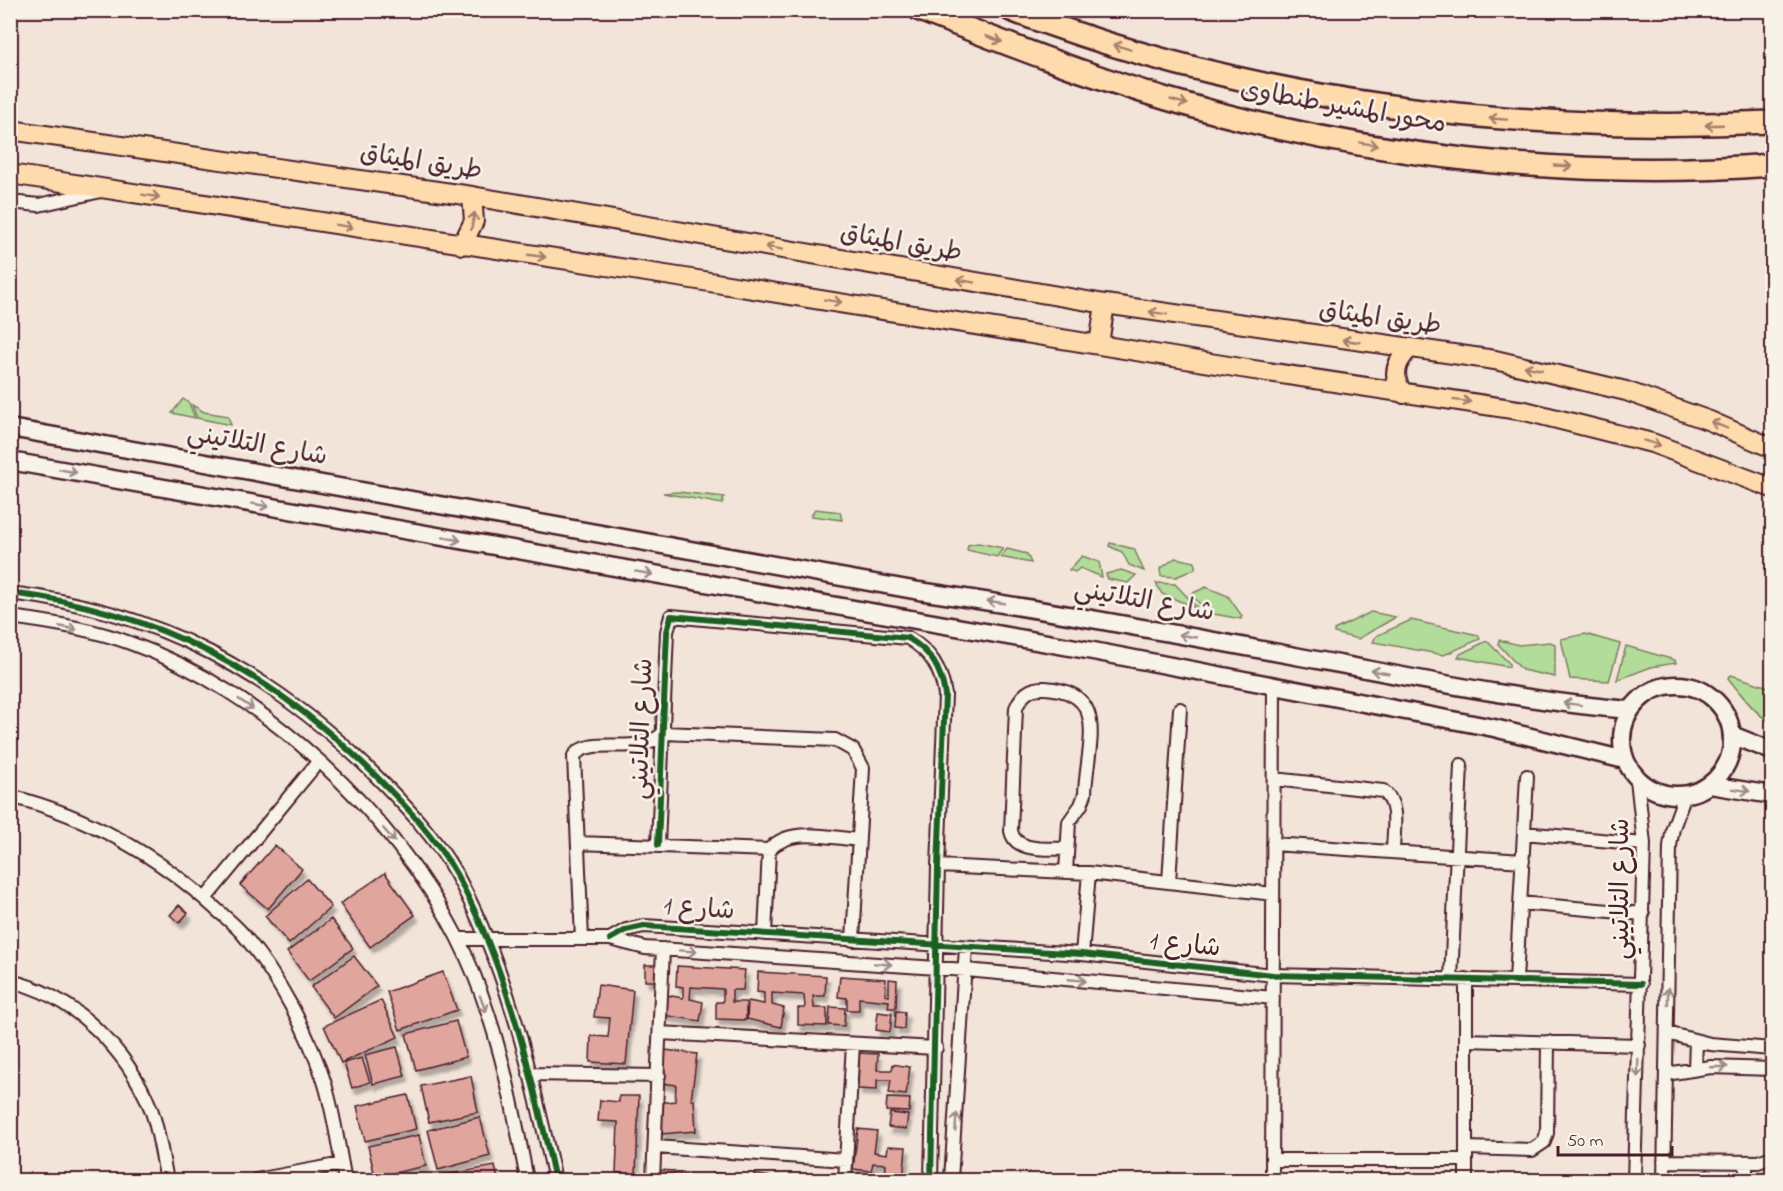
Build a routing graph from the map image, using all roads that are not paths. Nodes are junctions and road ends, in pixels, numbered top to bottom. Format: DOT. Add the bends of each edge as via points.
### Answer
graph roads {
  1 [pos="920,10"];
  2 [pos="1011,10"];
  3 [pos="1773,122"];
  4 [pos="10,130"];
  5 [pos="1773,165"];
  6 [pos="10,174"];
  7 [pos="108,189"];
  8 [pos="472,196"];
  9 [pos="10,202"];
  10 [pos="462,245"];
  11 [pos="1106,304"];
  12 [pos="1099,344"];
  13 [pos="1409,349"];
  14 [pos="1404,394"];
  15 [pos="10,428"];
  16 [pos="1773,448"];
  17 [pos="10,461"];
  18 [pos="1773,488"];
  19 [pos="10,593"];
  20 [pos="10,618"];
  21 [pos="1274,686"];
  22 [pos="1180,709"];
  23 [pos="1630,710"];
  24 [pos="663,733"];
  25 [pos="1732,735"];
  26 [pos="1773,751"];
  27 [pos="1625,760"];
  28 [pos="318,762"];
  29 [pos="1461,765"];
  30 [pos="1527,776"];
  31 [pos="1637,779"];
  32 [pos="1274,780"];
  33 [pos="1710,785"];
  34 [pos="1685,795"];
  35 [pos="1773,795"];
  36 [pos="10,796"];
  37 [pos="1524,832"];
  38 [pos="859,840"];
  39 [pos="578,843"];
  40 [pos="1273,844"];
  41 [pos="1644,844"];
  42 [pos="658,845"];
  43 [pos="1067,849"];
  44 [pos="769,850"];
  45 [pos="1393,852"];
  46 [pos="1458,857"];
  47 [pos="1523,861"];
  48 [pos="938,866"];
  49 [pos="1066,872"];
  50 [pos="1089,873"];
  51 [pos="1169,882"];
  52 [pos="1273,894"];
  53 [pos="205,899"];
  54 [pos="1521,903"];
  55 [pos="1643,914"];
  56 [pos="765,934"];
  57 [pos="458,939"];
  58 [pos="486,939"];
  59 [pos="582,939"];
  60 [pos="610,939"];
  61 [pos="854,940"];
  62 [pos="937,945"];
  63 [pos="966,947"];
  64 [pos="663,949"];
  65 [pos="1082,954"];
  66 [pos="937,967"];
  67 [pos="966,970"];
  68 [pos="1273,975"];
  69 [pos="1451,979"];
  70 [pos="1466,979"];
  71 [pos="10,981"];
  72 [pos="1516,981"];
  73 [pos="1641,984"];
  74 [pos="1273,998"];
  75 [pos="660,1033"];
  76 [pos="1667,1033"];
  77 [pos="1467,1040"];
  78 [pos="1696,1041"];
  79 [pos="1548,1042"];
  80 [pos="853,1044"];
  81 [pos="1639,1045"];
  82 [pos="936,1048"];
  83 [pos="1773,1049"];
  84 [pos="1695,1069"];
  85 [pos="1773,1069"];
  86 [pos="530,1074"];
  87 [pos="1666,1074"];
  88 [pos="659,1076"];
  89 [pos="655,1147"];
  90 [pos="1466,1154"];
  91 [pos="1773,1156"];
  92 [pos="846,1160"];
  93 [pos="1272,1160"];
  94 [pos="1664,1161"];
  95 [pos="1746,1162"];
  96 [pos="342,1164"];
  97 [pos="167,1180"];
  98 [pos="256,1180"];
  99 [pos="345,1180"];
  100 [pos="527,1180"];
  101 [pos="555,1180"];
  102 [pos="653,1180"];
  103 [pos="845,1180"];
  104 [pos="932,1180"];
  105 [pos="951,1180"];
  106 [pos="1272,1180"];
  107 [pos="1466,1180"];
  108 [pos="1634,1180"];
  109 [pos="1664,1180"];
  110 [pos="1746,1180"];
  1 -- 5 [label="highway, محور المشير طنطاوى, one-way" via="1066,66 1170,100 1352,141 1475,159 1599,168 1661,170"];
  3 -- 2 [label="highway, محور المشير طنطاوى, one-way" via="1590,124 1485,118 1368,103 1195,68"];
  4 -- 8 [label="main road, طريق الميثاق"];
  6 -- 7 [label="main road"];
  7 -- 9 [label="street" via="39,205"];
  7 -- 10 [label="main road, one-way"];
  10 -- 8 [label="main road, one-way" via="474,222"];
  11 -- 8 [label="main road, طريق الميثاق, one-way"];
  10 -- 12 [label="main road, one-way"];
  11 -- 12 [label="main road"];
  13 -- 11 [label="main road, طريق الميثاق, one-way"];
  12 -- 14 [label="main road"];
  13 -- 14 [label="main road" via="1395,371"];
  16 -- 13 [label="main road, طريق الميثاق, one-way" via="1668,405 1583,379 1495,360"];
  14 -- 18 [label="main road, one-way" via="1514,409 1610,430"];
  23 -- 15 [label="main road, شارع التلاتيني, one-way" via="1474,689"];
  17 -- 21 [label="main road, one-way"];
  19 -- 58 [label="street" via="83,605 140,622 246,671 295,703 340,740 421,823 456,874"];
  20 -- 28 [label="street, one-way" via="77,629 129,643 186,667 278,725"];
  21 -- 27 [label="main road" via="1494,728"];
  21 -- 32 [label="street"];
  22 -- 51 [label="street"];
  23 -- 25 [label="main road" via="1657,688 1690,686 1719,704"];
  23 -- 27 [label="main road" via="1621,739"];
  24 -- 38 [label="street" via="835,740 845,744 863,768"];
  24 -- 39 [label="street" via="657,740 643,744 585,748 577,752 573,761"];
  24 -- 42 [label="street, شارع التلاتيني"];
  24 -- 48 [label="street, شارع التلاتيني" via="671,616 908,638 923,647 939,669 945,694"];
  25 -- 26 [label="main road"];
  25 -- 33 [label="main road" via="1730,757"];
  27 -- 31 [label="main road"];
  28 -- 53 [label="street"];
  28 -- 57 [label="street, one-way" via="363,804 397,844 435,896"];
  29 -- 46 [label="street"];
  30 -- 37 [label="street"];
  31 -- 34 [label="main road" via="1654,790"];
  31 -- 41 [label="street, شارع التلاتيني"];
  32 -- 40 [label="street"];
  32 -- 45 [label="street" via="1388,795 1394,806"];
  33 -- 34 [label="main road"];
  33 -- 35 [label="main road, one-way"];
  76 -- 34 [label="street, شارع التلاتيني, one-way" via="1670,846"];
  36 -- 53 [label="street" via="65,812 115,835 162,864"];
  37 -- 41 [label="street"];
  37 -- 47 [label="street"];
  38 -- 44 [label="street" via="789,836"];
  38 -- 61 [label="street"];
  39 -- 42 [label="street"];
  39 -- 59 [label="street"];
  40 -- 45 [label="street"];
  40 -- 52 [label="street"];
  41 -- 55 [label="street, شارع التلاتيني"];
  42 -- 44 [label="street"];
  43 -- 43 [label="street" via="1069,822 1085,794 1090,717 1084,703 1072,693 1040,688 1022,696 1015,715 1011,835 1021,845"];
  43 -- 49 [label="street"];
  44 -- 56 [label="street"];
  45 -- 46 [label="street"];
  46 -- 47 [label="street"];
  46 -- 69 [label="street"];
  47 -- 54 [label="street"];
  48 -- 49 [label="street"];
  48 -- 62 [label="street"];
  49 -- 50 [label="street"];
  50 -- 51 [label="street"];
  50 -- 65 [label="street"];
  51 -- 52 [label="street"];
  52 -- 68 [label="street"];
  53 -- 96 [label="street" via="245,936 302,1029 323,1079"];
  54 -- 55 [label="street"];
  54 -- 72 [label="street"];
  55 -- 73 [label="street, شارع التلاتيني"];
  56 -- 60 [label="street, شارع 1" via="644,926"];
  56 -- 61 [label="street, شارع 1"];
  57 -- 58 [label="street, شارع 1"];
  57 -- 100 [label="street, one-way" via="487,1015"];
  58 -- 59 [label="street, شارع 1"];
  58 -- 86 [label="street"];
  59 -- 60 [label="street, شارع 1"];
  60 -- 64 [label="street, شارع 1"];
  61 -- 62 [label="street, شارع 1"];
  62 -- 63 [label="street, شارع 1"];
  62 -- 66 [label="street"];
  63 -- 65 [label="street, شارع 1"];
  63 -- 67 [label="street"];
  64 -- 66 [label="street, شارع 1, one-way"];
  64 -- 75 [label="street"];
  65 -- 68 [label="street, شارع 1"];
  66 -- 67 [label="street, شارع 1"];
  66 -- 82 [label="street"];
  67 -- 74 [label="street, شارع 1, one-way"];
  105 -- 67 [label="street, one-way"];
  68 -- 69 [label="street, شارع 1"];
  68 -- 74 [label="street"];
  69 -- 70 [label="street, شارع 1"];
  70 -- 72 [label="street, شارع 1"];
  70 -- 77 [label="street"];
  71 -- 97 [label="street" via="46,994 74,1011 120,1055 151,1111"];
  72 -- 73 [label="street, شارع 1"];
  73 -- 81 [label="street, شارع التلاتيني"];
  74 -- 93 [label="street"];
  75 -- 80 [label="street"];
  75 -- 88 [label="street"];
  76 -- 78 [label="street"];
  76 -- 87 [label="street, شارع التلاتيني"];
  77 -- 79 [label="street"];
  77 -- 90 [label="street"];
  78 -- 83 [label="street"];
  78 -- 84 [label="street"];
  79 -- 81 [label="street"];
  79 -- 90 [label="street" via="1544,1142 1532,1150"];
  80 -- 82 [label="street"];
  80 -- 92 [label="street"];
  81 -- 108 [label="street, شارع التلاتيني, one-way"];
  82 -- 104 [label="street"];
  84 -- 85 [label="street, one-way"];
  84 -- 87 [label="street"];
  86 -- 88 [label="street"];
  86 -- 101 [label="street"];
  87 -- 94 [label="street, شارع التلاتيني"];
  88 -- 89 [label="street"];
  89 -- 92 [label="street"];
  89 -- 102 [label="street"];
  90 -- 93 [label="street"];
  90 -- 107 [label="street"];
  91 -- 95 [label="street" via="1765,1161"];
  92 -- 103 [label="street"];
  93 -- 106 [label="street"];
  94 -- 95 [label="street"];
  94 -- 109 [label="street, شارع التلاتيني"];
  95 -- 110 [label="street"];
  96 -- 98 [label="street"];
  96 -- 99 [label="street"];
}
